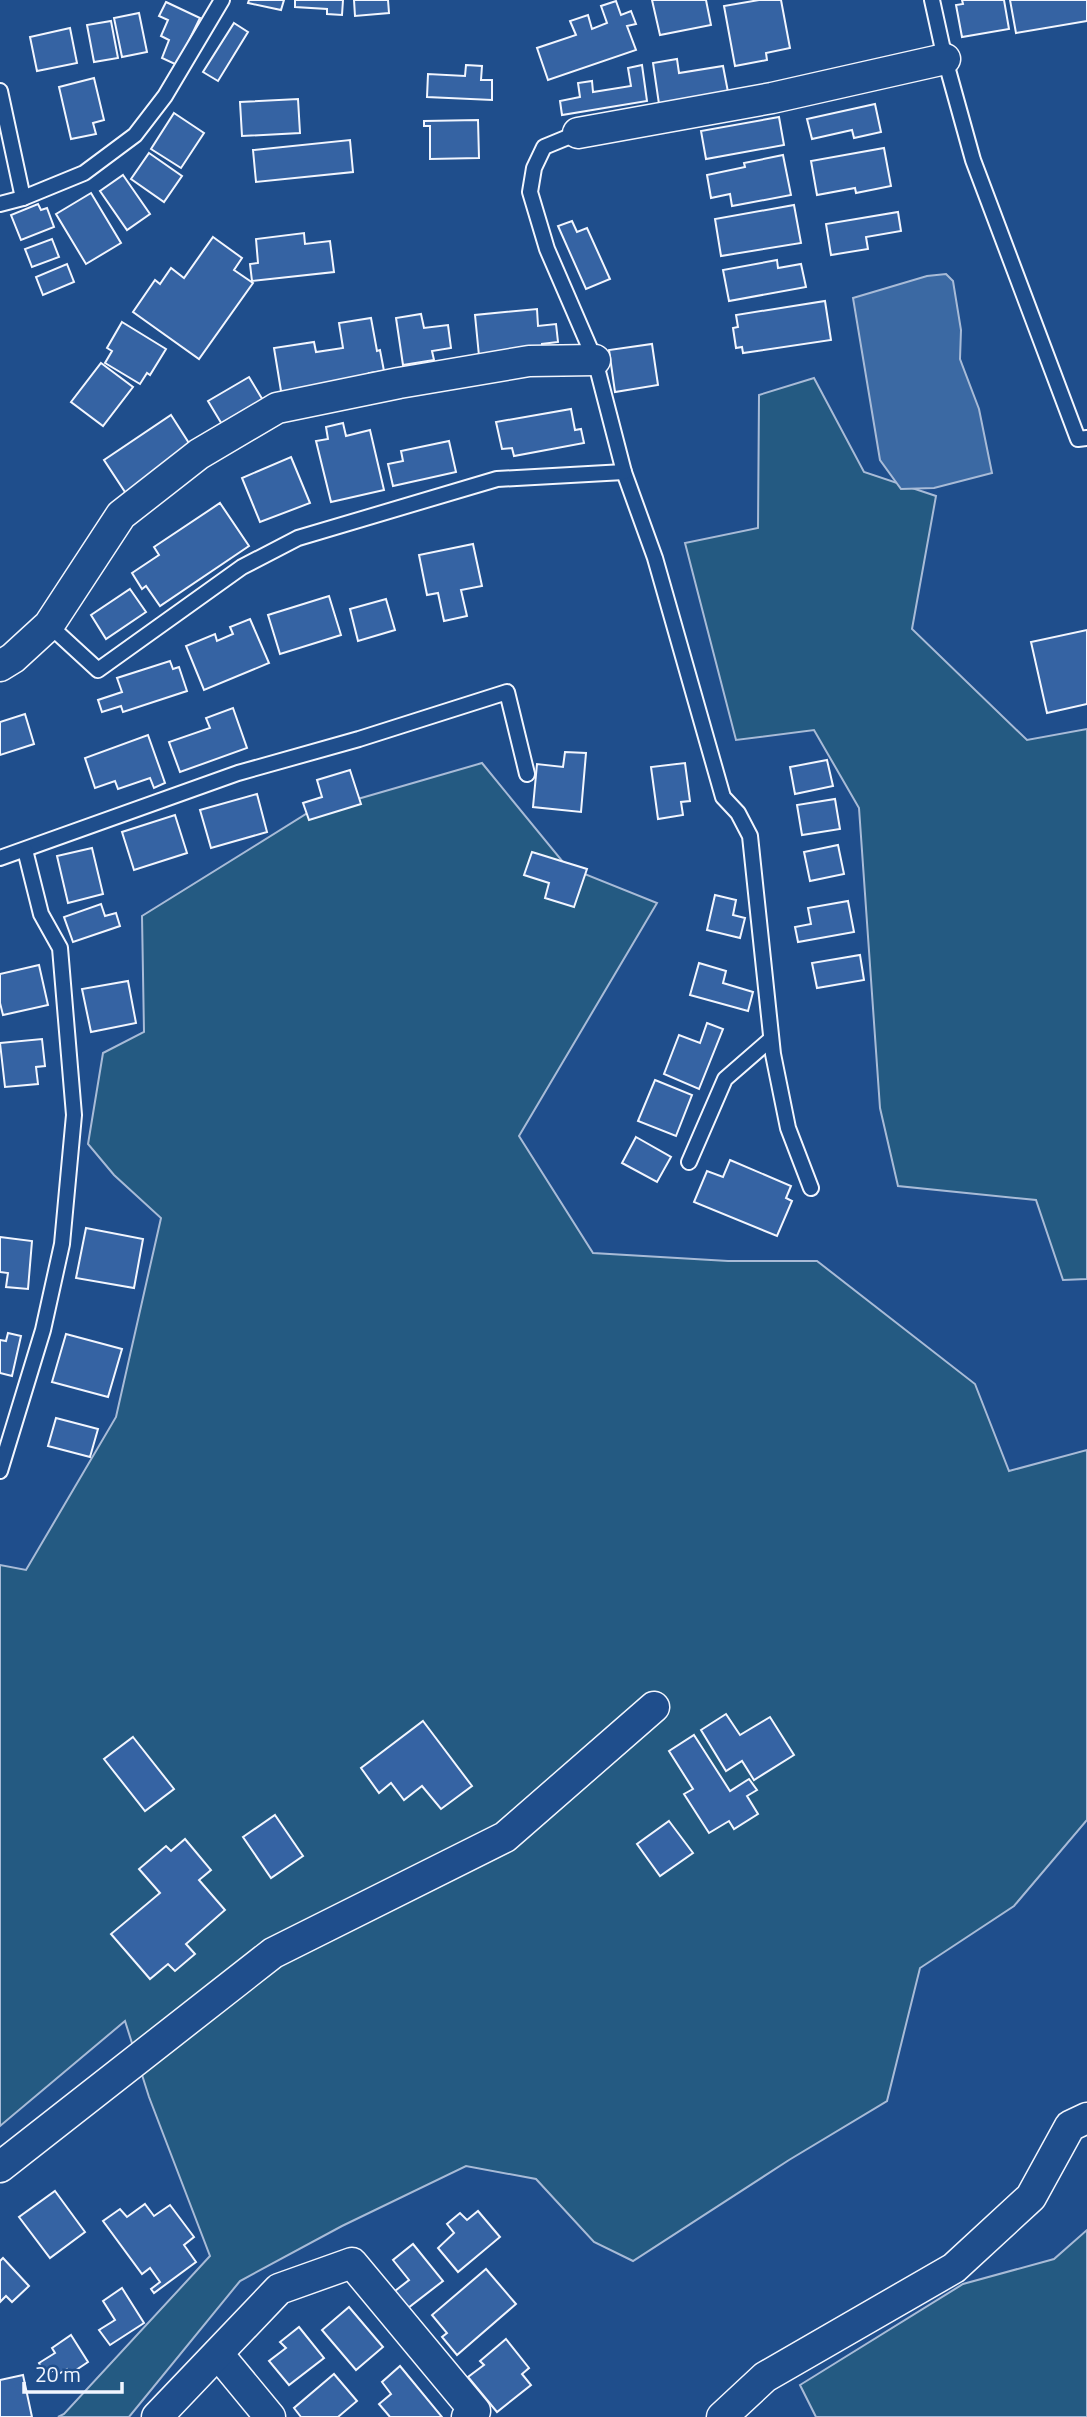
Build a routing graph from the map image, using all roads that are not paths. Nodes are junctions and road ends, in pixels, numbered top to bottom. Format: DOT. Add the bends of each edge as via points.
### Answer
graph roads {
  1 [pos="222,0"];
  2 [pos="932,0"];
  3 [pos="945,59"];
  4 [pos="0,92"];
  5 [pos="578,133"];
  6 [pos="23,198"];
  7 [pos="0,204"];
  8 [pos="595,360"];
  9 [pos="1087,438"];
  10 [pos="624,472"];
  11 [pos="49,625"];
  12 [pos="0,666"];
  13 [pos="527,774"];
  14 [pos="25,850"];
  15 [pos="0,858"];
  16 [pos="771,1039"];
  17 [pos="689,1162"];
  18 [pos="811,1188"];
  19 [pos="0,1471"];
  20 [pos="654,1707"];
  21 [pos="1087,2118"];
  22 [pos="0,2167"];
  23 [pos="218,2354"];
  24 [pos="157,2417"];
  25 [pos="270,2417"];
  26 [pos="467,2417"];
  27 [pos="722,2417"];
  1 -- 6 [label="lane" via="165,96 135,135 84,173"];
  2 -- 3 [label="lane"];
  3 -- 5 [label="street" via="772,98"];
  3 -- 9 [label="lane" via="987,198 1078,439"];
  4 -- 6 [label="lane"];
  5 -- 8 [label="lane" via="544,147 530,192 547,249"];
  6 -- 7 [label="lane"];
  8 -- 10 [label="lane"];
  8 -- 11 [label="street" via="529,361 277,408 199,454 121,515"];
  10 -- 11 [label="lane" via="497,479 298,538 242,566 98,670"];
  10 -- 16 [label="lane" via="654,558 723,797 750,836"];
  11 -- 12 [label="street"];
  13 -- 14 [label="lane" via="507,692 239,773"];
  14 -- 15 [label="lane"];
  14 -- 19 [label="lane" via="41,914 60,948 74,1115 62,1244 43,1330"];
  16 -- 17 [label="lane" via="725,1079"];
  16 -- 18 [label="lane" via="788,1128"];
  20 -- 22 [label="street" via="505,1837 273,1953"];
  21 -- 27 [label="street" via="1070,2126 1031,2197 954,2267 765,2377"];
  23 -- 24 [label="street"];
  23 -- 25 [label="street"];
  23 -- 26 [label="street" via="279,2289 352,2263 475,2411"];
}
